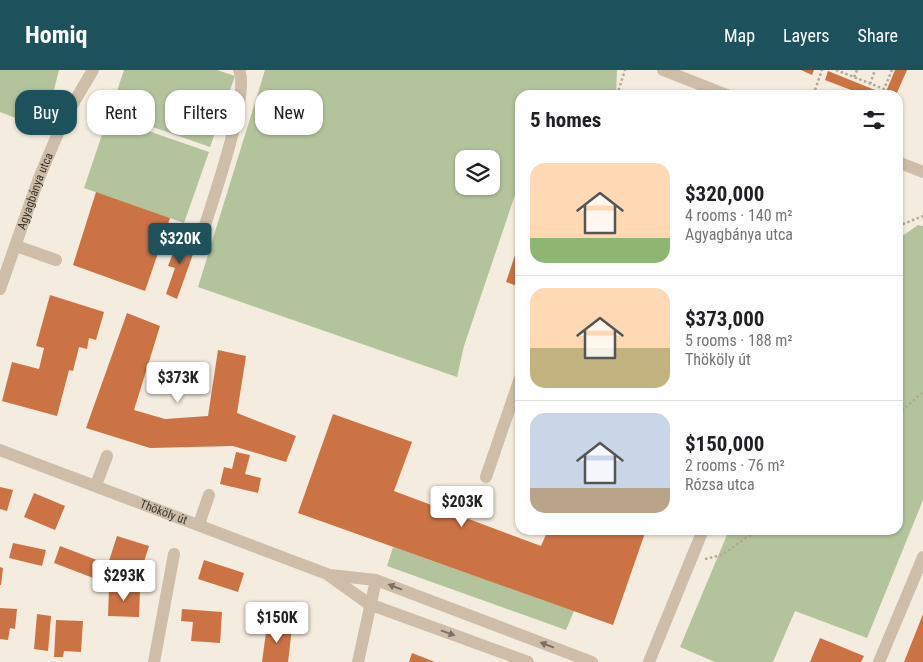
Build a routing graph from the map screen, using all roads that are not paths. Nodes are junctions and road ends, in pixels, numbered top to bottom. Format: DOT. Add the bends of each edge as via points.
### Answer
graph roads {
  1 [pos="93,70"];
  2 [pos="239,70"];
  3 [pos="663,70"];
  4 [pos="714,90"];
  5 [pos="903,164"];
  6 [pos="923,172"];
  7 [pos="200,242"];
  8 [pos="16,246"];
  9 [pos="56,260"];
  10 [pos="0,289"];
  11 [pos="515,393"];
  12 [pos="0,450"];
  13 [pos="108,456"];
  14 [pos="486,477"];
  15 [pos="96,485"];
  16 [pos="209,495"];
  17 [pos="199,524"];
  18 [pos="701,535"];
  19 [pos="174,554"];
  20 [pos="921,564"];
  21 [pos="327,574"];
  22 [pos="376,580"];
  23 [pos="369,604"];
  24 [pos="154,662"];
  25 [pos="358,662"];
  26 [pos="528,662"];
  27 [pos="592,662"];
  28 [pos="649,662"];
  29 [pos="879,662"];
  1 -- 8 [label="street, Agyagbánya utca" via="64,118"];
  2 -- 7 [label="street" via="242,83 238,110"];
  3 -- 4 [label="street"];
  5 -- 6 [label="street"];
  8 -- 9 [label="street"];
  8 -- 10 [label="street, Agyagbánya utca"];
  11 -- 14 [label="street"];
  12 -- 15 [label="street, Thököly út"];
  13 -- 15 [label="street"];
  15 -- 17 [label="street, Thököly út"];
  16 -- 17 [label="street"];
  17 -- 21 [label="street, Thököly út"];
  18 -- 28 [label="street"];
  19 -- 24 [label="street"];
  20 -- 29 [label="street"];
  21 -- 22 [label="street, Thököly út"];
  21 -- 23 [label="street, Thököly út"];
  22 -- 23 [label="street"];
  27 -- 22 [label="street, Thököly út, one-way"];
  23 -- 25 [label="street"];
  23 -- 26 [label="street, Thököly út, one-way"];
}
